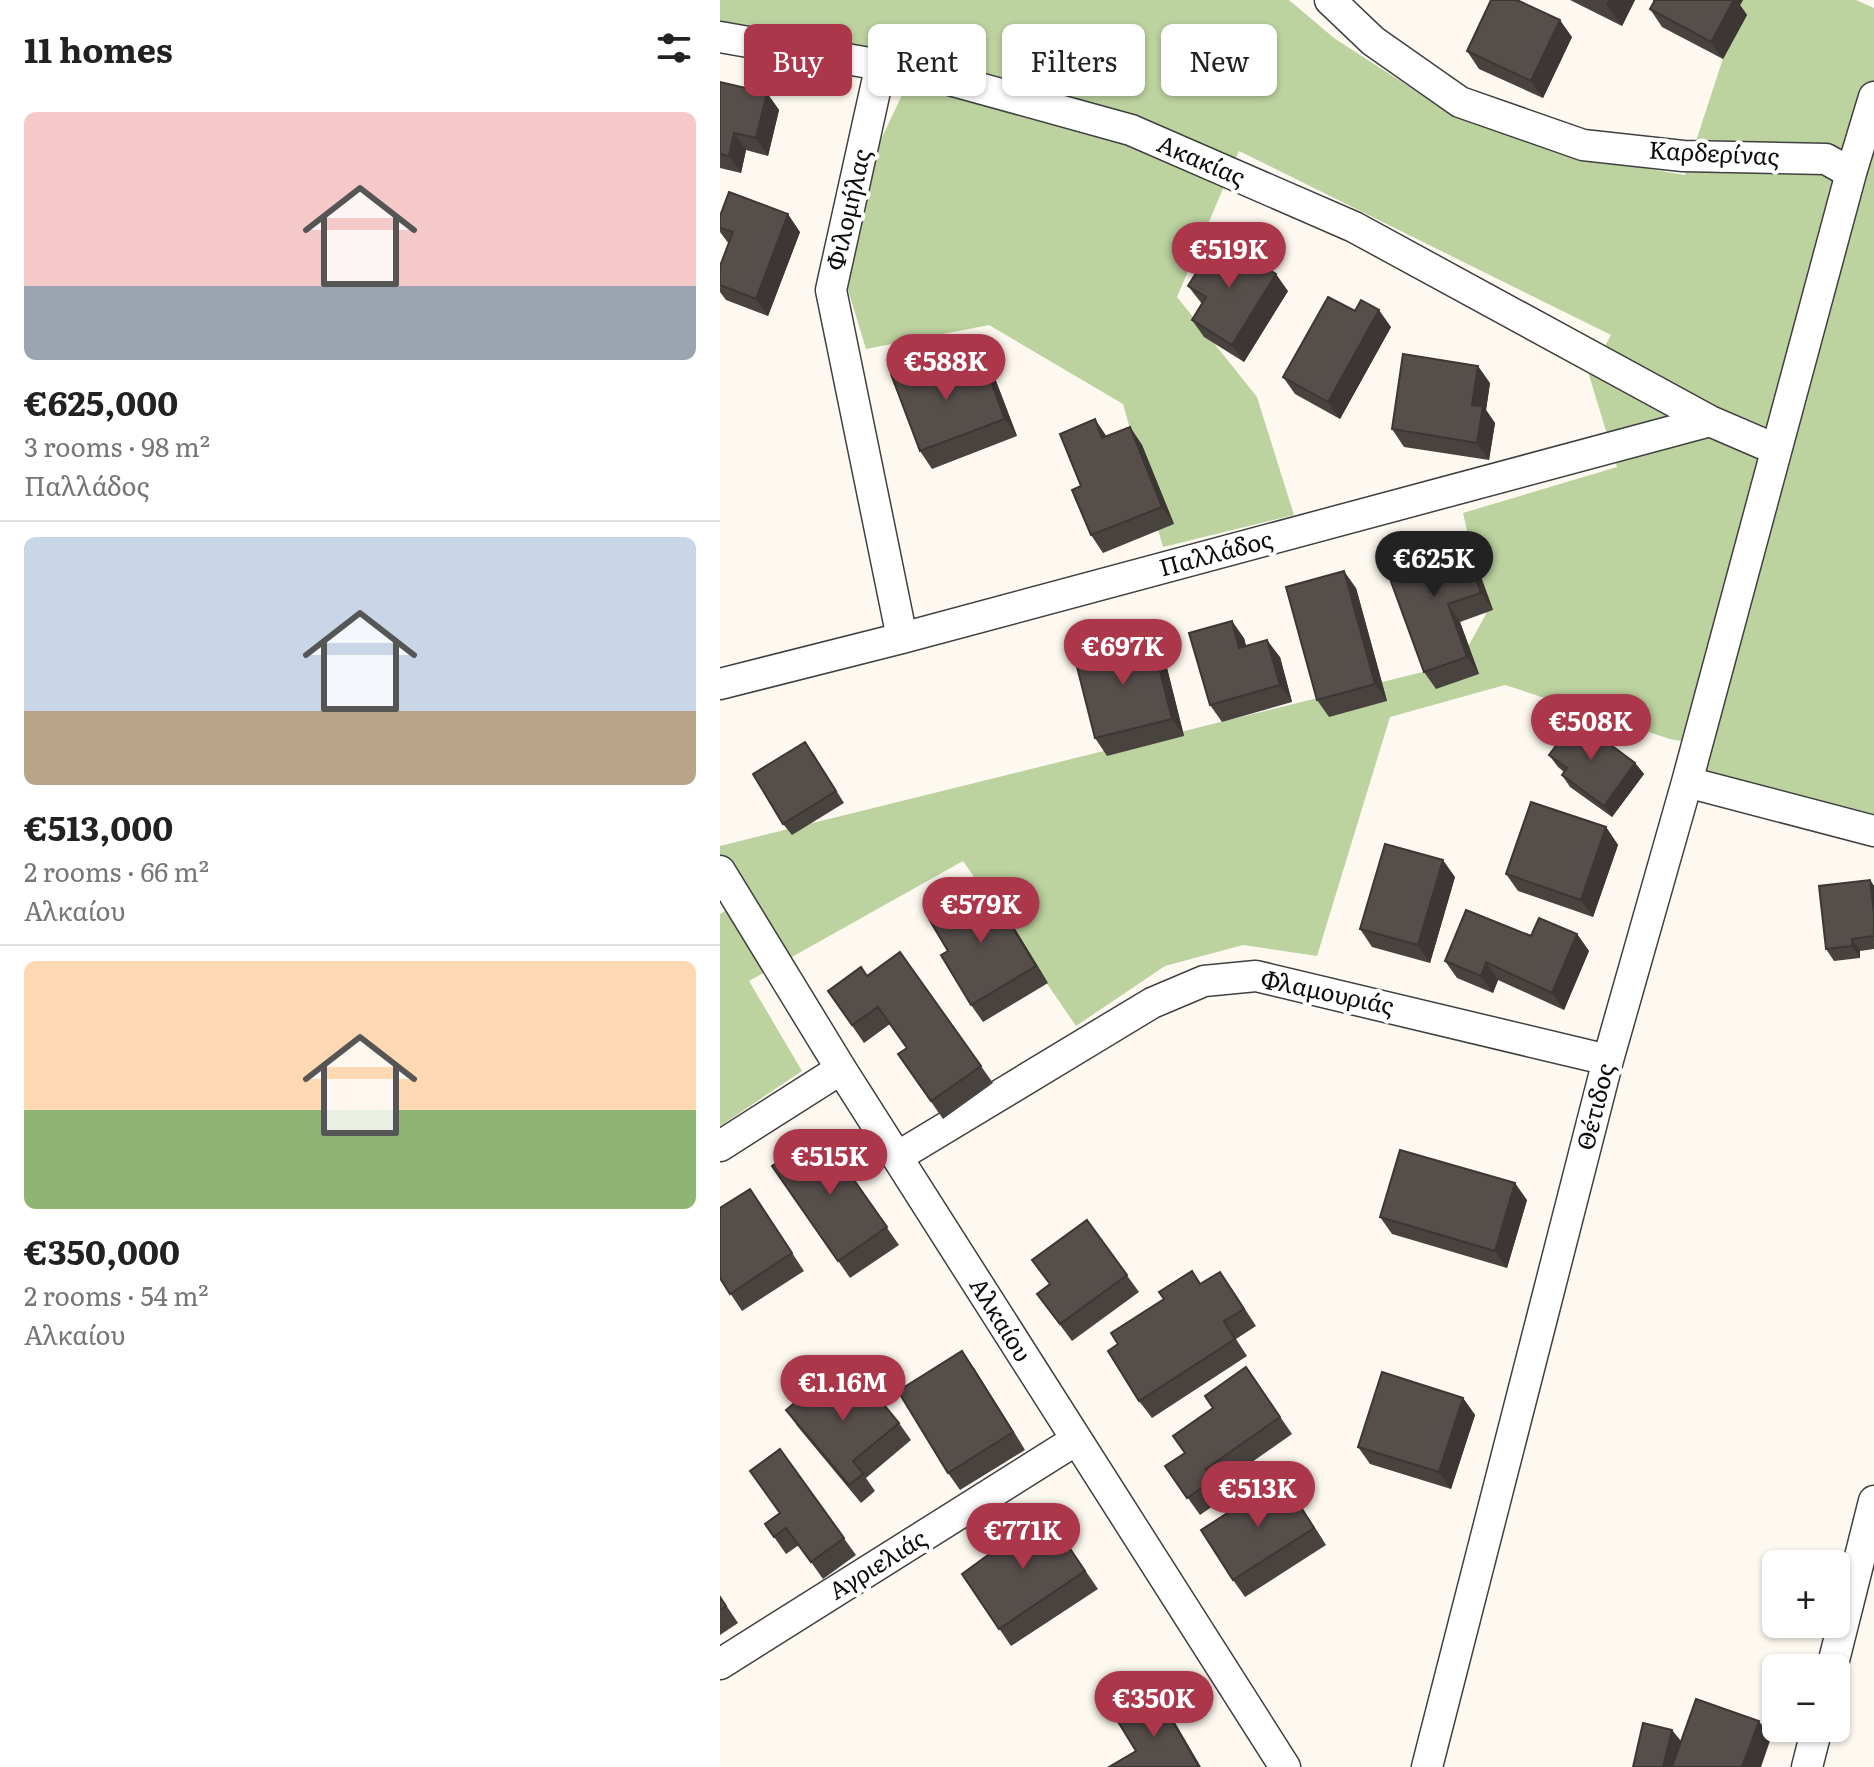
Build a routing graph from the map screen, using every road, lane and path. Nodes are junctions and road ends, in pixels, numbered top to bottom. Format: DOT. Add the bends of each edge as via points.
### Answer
graph roads {
  1 [pos="1330,0"];
  2 [pos="720,37"];
  3 [pos="868,62"];
  4 [pos="986,92"];
  5 [pos="874,96"];
  6 [pos="1874,97"];
  7 [pos="1851,173"];
  8 [pos="1710,421"];
  9 [pos="1775,449"];
  10 [pos="902,638"];
  11 [pos="720,684"];
  12 [pos="1687,782"];
  13 [pos="1874,831"];
  14 [pos="720,871"];
  15 [pos="1608,1060"];
  16 [pos="841,1069"];
  17 [pos="720,1146"];
  18 [pos="897,1157"];
  19 [pos="1076,1440"];
  20 [pos="1874,1501"];
  21 [pos="1836,1654"];
  22 [pos="720,1664"];
  23 [pos="1813,1742"];
  24 [pos="1285,1767"];
  25 [pos="1427,1767"];
  26 [pos="1807,1767"];
  1 -- 7 [label="street, Καρδερίνας" via="1373,41 1460,102 1583,145 1683,156 1826,159"];
  2 -- 3 [label="street, Ακακίας"];
  4 -- 8 [label="street, Ακακίας" via="1131,130 1354,227"];
  5 -- 10 [label="street, Φιλομήλας" via="831,290"];
  6 -- 7 [label="street"];
  7 -- 9 [label="street"];
  8 -- 9 [label="street, Ακακίας"];
  8 -- 10 [label="street, Παλλάδος"];
  9 -- 12 [label="street, Θέτιδος"];
  10 -- 11 [label="street, Παλλάδος"];
  12 -- 13 [label="street"];
  12 -- 15 [label="street, Θέτιδος"];
  14 -- 16 [label="street, Αλκαίου"];
  15 -- 18 [label="street, Φλαμουριάς" via="1256,976 1204,981 1152,1003"];
  15 -- 25 [label="street, Θέτιδος"];
  16 -- 17 [label="street"];
  16 -- 18 [label="street, Αλκαίου"];
  18 -- 19 [label="street, Αλκαίου"];
  19 -- 22 [label="street, Αγριελιάς"];
  19 -- 24 [label="street, Αλκαίου"];
  20 -- 21 [label="street"];
  23 -- 26 [label="street"];
}
